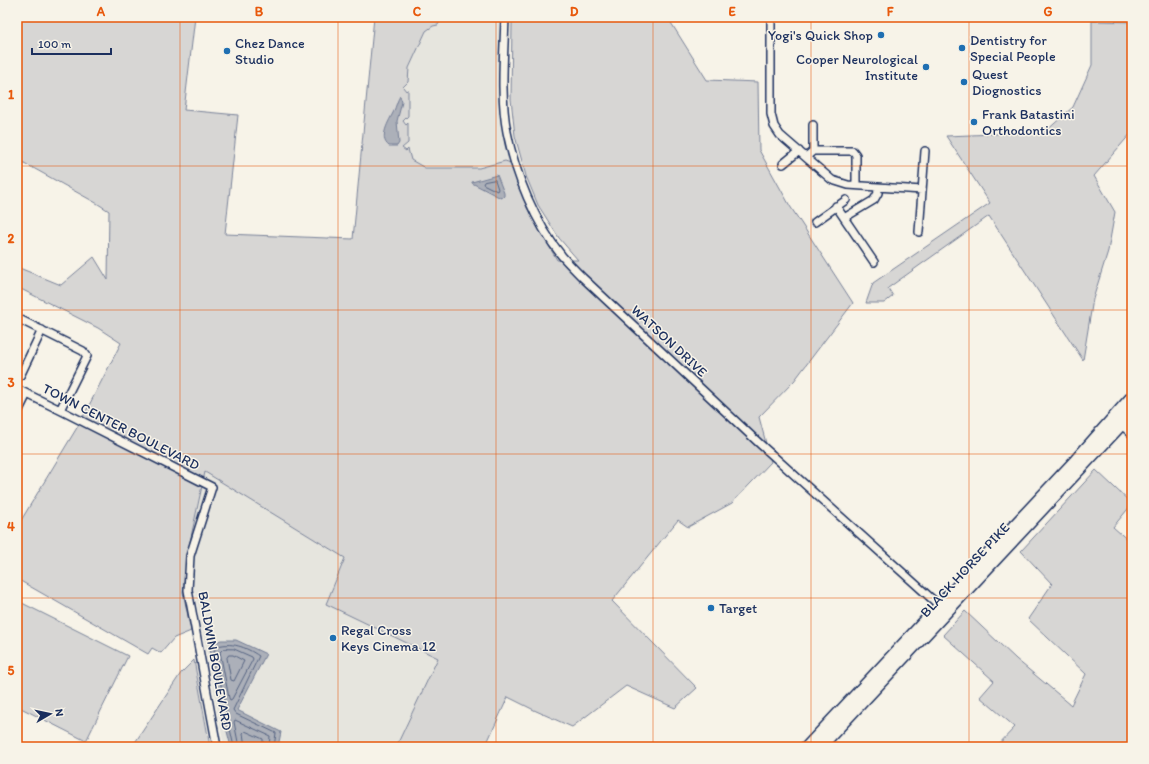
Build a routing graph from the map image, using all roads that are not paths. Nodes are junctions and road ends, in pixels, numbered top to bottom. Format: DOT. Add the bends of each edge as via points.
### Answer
graph roads {
  1 [pos="505,17"];
  2 [pos="771,17"];
  3 [pos="813,125"];
  4 [pos="799,151"];
  5 [pos="813,151"];
  6 [pos="924,151"];
  7 [pos="806,157"];
  8 [pos="783,164"];
  9 [pos="856,185"];
  10 [pos="877,187"];
  11 [pos="922,190"];
  12 [pos="846,200"];
  13 [pos="836,206"];
  14 [pos="844,218"];
  15 [pos="815,222"];
  16 [pos="919,232"];
  17 [pos="874,262"];
  18 [pos="17,318"];
  19 [pos="42,330"];
  20 [pos="20,376"];
  21 [pos="17,389"];
  22 [pos="27,394"];
  23 [pos="1132,397"];
  24 [pos="60,410"];
  25 [pos="1132,413"];
  26 [pos="17,414"];
  27 [pos="1117,421"];
  28 [pos="1132,434"];
  29 [pos="212,487"];
  30 [pos="942,609"];
  31 [pos="217,747"];
  32 [pos="807,747"];
  33 [pos="820,747"];
  1 -- 30 [label="street, WATSON DRIVE" via="504,95 507,132 518,175 533,210 562,256 760,444"];
  2 -- 4 [label="street" via="771,114 780,135"];
  3 -- 5 [label="street"];
  4 -- 7 [label="street"];
  4 -- 8 [label="street"];
  5 -- 7 [label="street"];
  5 -- 9 [label="street" via="853,151 856,155"];
  6 -- 11 [label="street"];
  7 -- 9 [label="street" via="832,180"];
  9 -- 10 [label="street"];
  10 -- 11 [label="street"];
  10 -- 14 [label="street" via="878,194 874,200"];
  11 -- 16 [label="street"];
  12 -- 13 [label="street"];
  13 -- 14 [label="street"];
  13 -- 15 [label="street"];
  14 -- 17 [label="street"];
  18 -- 19 [label="street"];
  19 -- 20 [label="street"];
  19 -- 24 [label="street" via="83,351 87,356"];
  21 -- 22 [label="street, TOWN CENTER BOULEVARD"];
  22 -- 24 [label="street, TOWN CENTER BOULEVARD"];
  22 -- 26 [label="street"];
  23 -- 27 [label="highway, BLACK HORSE PIKE"];
  24 -- 29 [label="street, TOWN CENTER BOULEVARD"];
  25 -- 27 [label="highway, BLACK HORSE PIKE"];
  27 -- 28 [label="street"];
  27 -- 30 [label="highway, BLACK HORSE PIKE"];
  29 -- 31 [label="street, BALDWIN BOULEVARD" via="190,556 188,590"];
  30 -- 32 [label="highway, BLACK HORSE PIKE"];
  30 -- 33 [label="highway, BLACK HORSE PIKE"];
}
